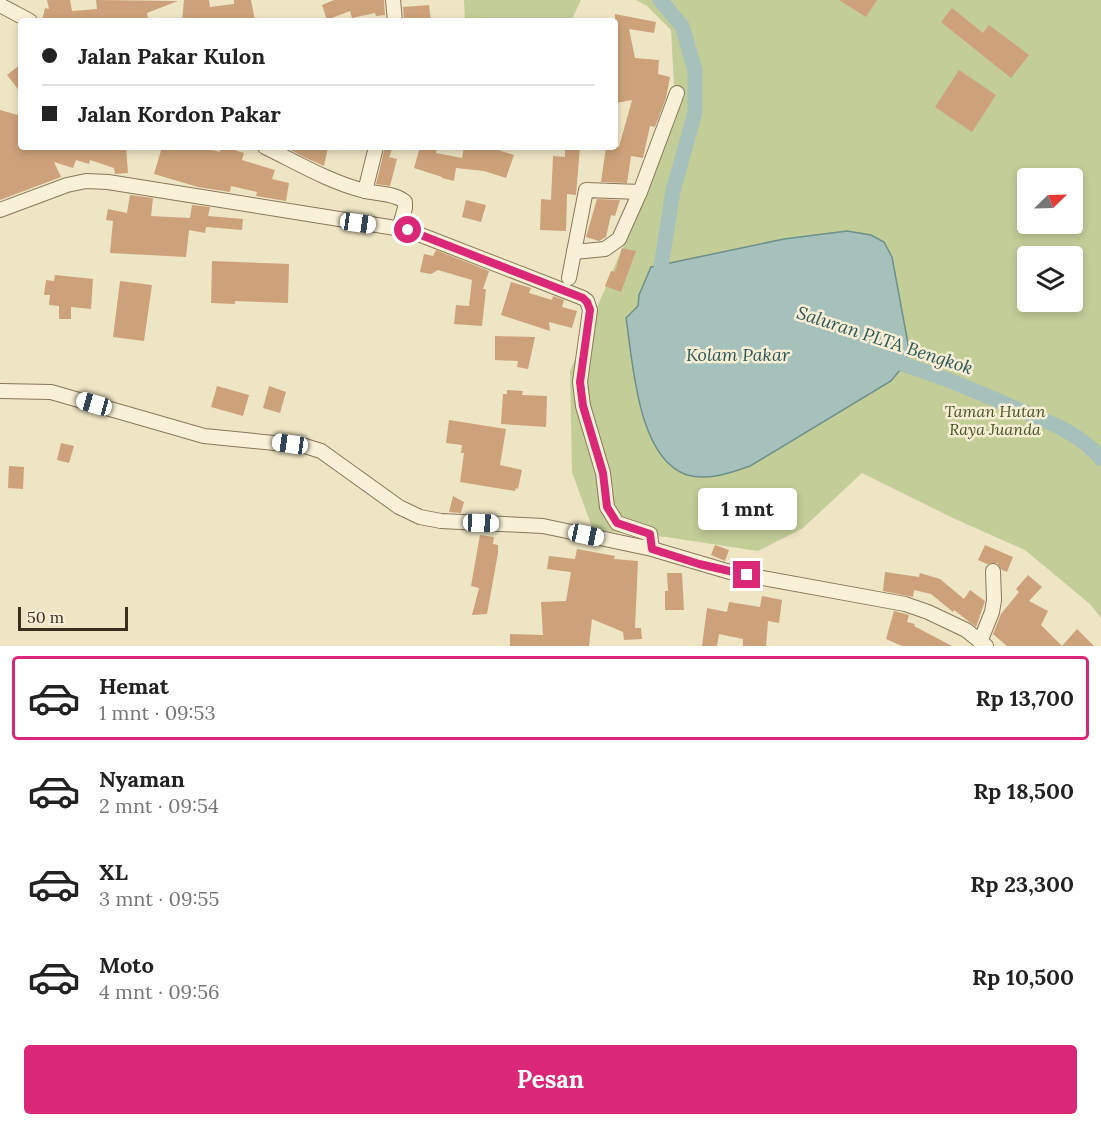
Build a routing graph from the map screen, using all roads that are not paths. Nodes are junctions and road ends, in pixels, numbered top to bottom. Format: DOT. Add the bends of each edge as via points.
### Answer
graph roads {
  1 [pos="393,0"];
  2 [pos="0,5"];
  3 [pos="24,18"];
  4 [pos="395,18"];
  5 [pos="677,93"];
  6 [pos="271,150"];
  7 [pos="375,150"];
  8 [pos="365,191"];
  9 [pos="640,192"];
  10 [pos="0,210"];
  11 [pos="404,229"];
  12 [pos="574,252"];
  13 [pos="569,278"];
  14 [pos="0,391"];
  15 [pos="652,549"];
  16 [pos="993,571"];
  17 [pos="983,644"];
  1 -- 4 [label="street"];
  2 -- 3 [label="street"];
  5 -- 9 [label="street"];
  6 -- 8 [label="street" via="333,182"];
  7 -- 8 [label="street"];
  8 -- 11 [label="street" via="401,198 405,202"];
  9 -- 12 [label="street" via="620,239 604,249"];
  9 -- 12 [label="street" via="586,190"];
  10 -- 11 [label="street" via="67,185 108,182"];
  11 -- 15 [label="street" via="530,276 587,302 590,310 580,382 603,473 607,507 617,523 650,534"];
  12 -- 13 [label="street"];
  14 -- 15 [label="street" via="51,392 204,436 321,450 399,507 420,517 543,526"];
  15 -- 17 [label="street" via="730,572 905,604 966,630"];
  16 -- 17 [label="street" via="993,606"];
}
